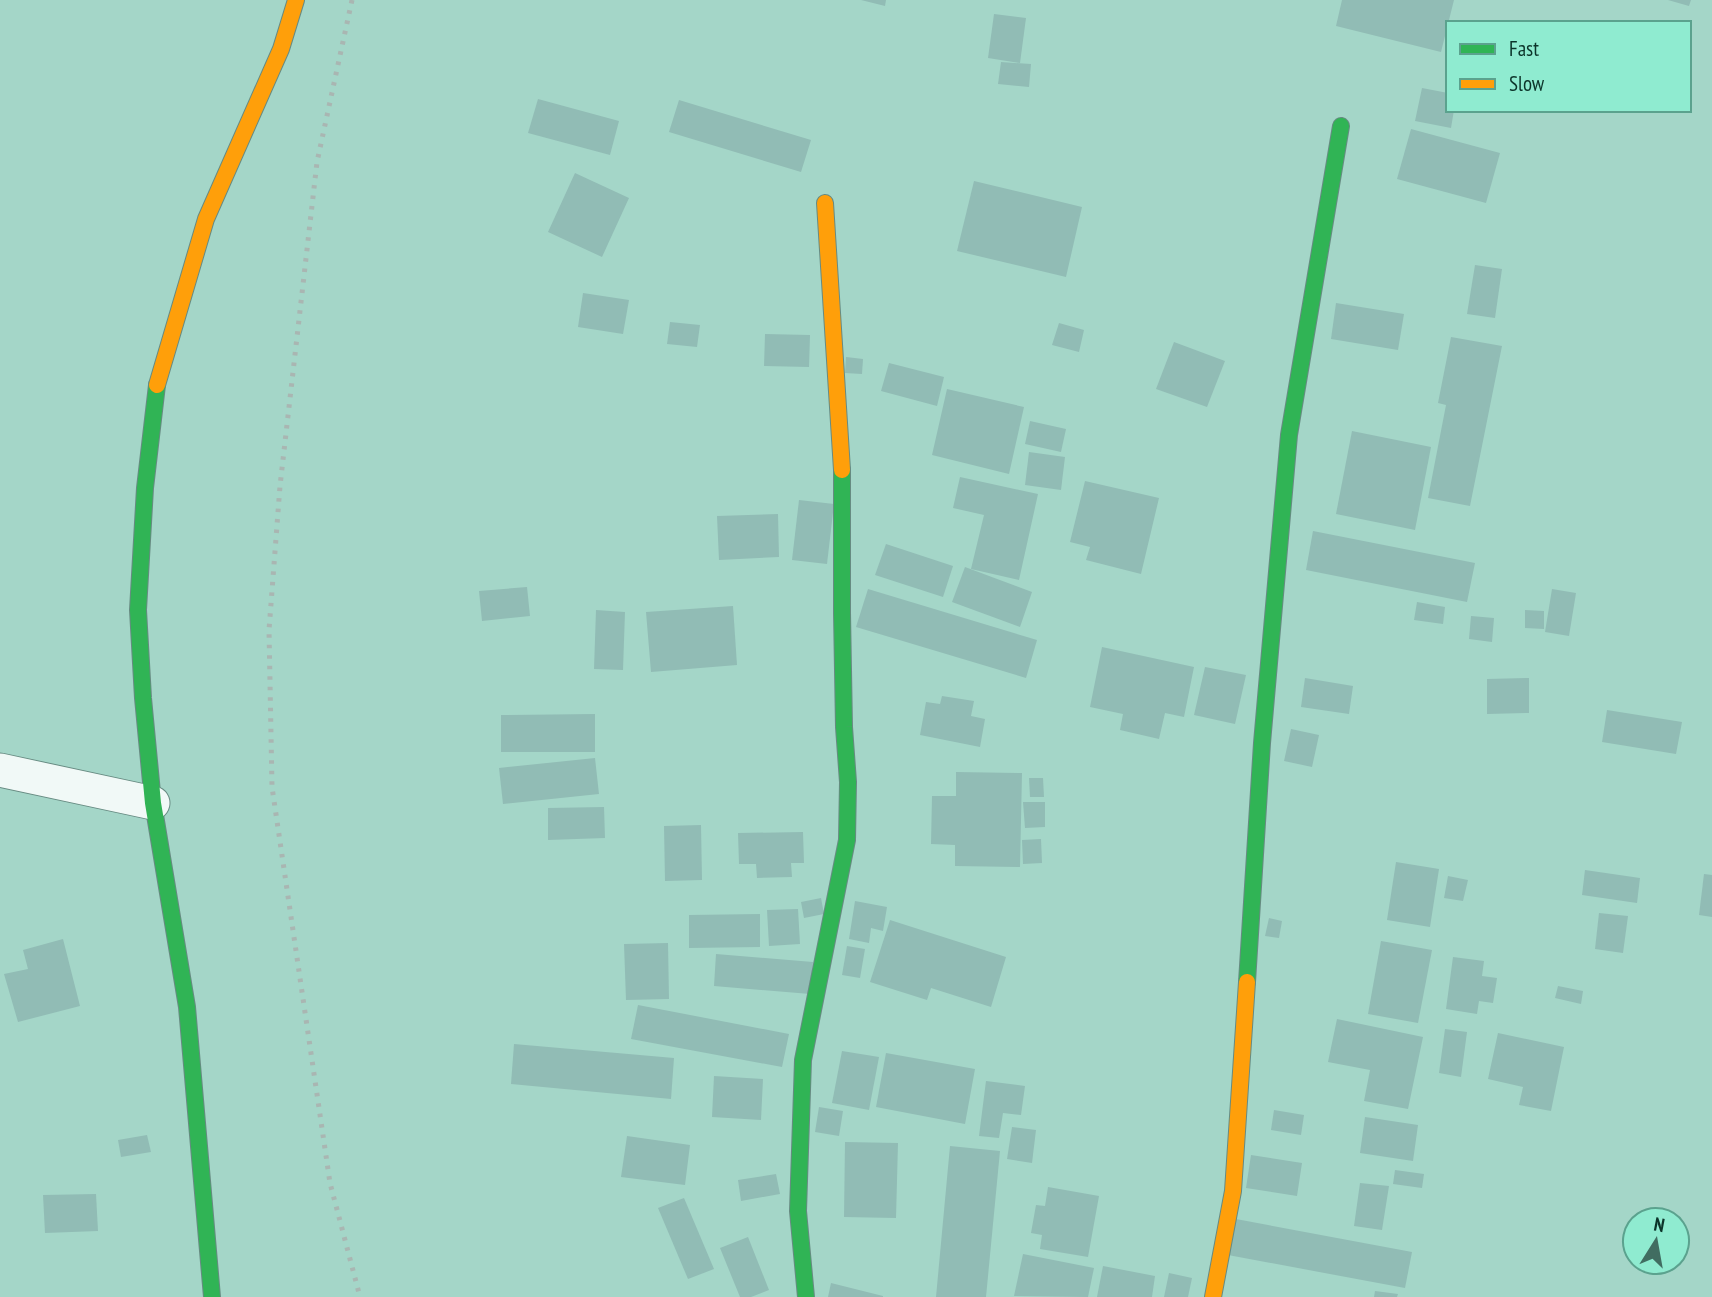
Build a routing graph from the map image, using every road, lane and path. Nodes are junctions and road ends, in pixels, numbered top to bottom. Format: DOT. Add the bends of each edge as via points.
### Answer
graph roads {
  1 [pos="296,0"];
  2 [pos="1341,127"];
  3 [pos="825,203"];
  4 [pos="0,770"];
  5 [pos="153,803"];
  6 [pos="212,1297"];
  7 [pos="806,1297"];
  8 [pos="1213,1297"];
  1 -- 5 [label="street" via="281,49 206,219 158,376 138,610"];
  2 -- 8 [label="street" via="1289,435 1262,743 1233,1191"];
  3 -- 7 [label="street" via="843,480 847,840 803,1060 799,1211"];
  4 -- 5 [label="street"];
  5 -- 6 [label="street" via="187,1007"];
}
